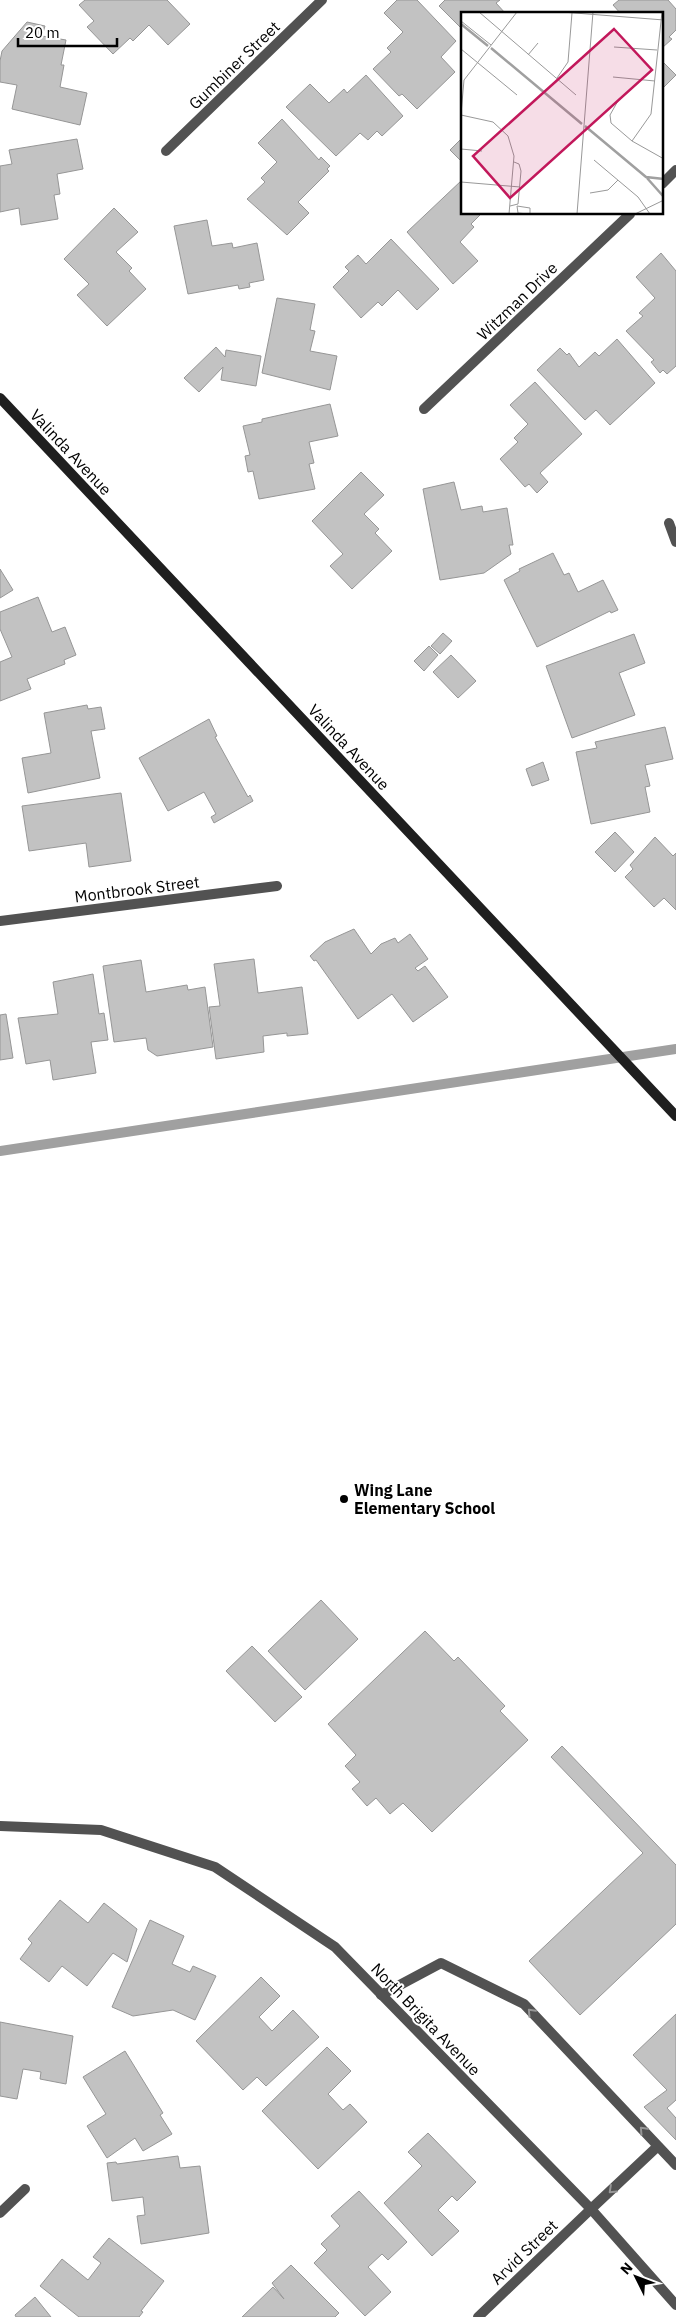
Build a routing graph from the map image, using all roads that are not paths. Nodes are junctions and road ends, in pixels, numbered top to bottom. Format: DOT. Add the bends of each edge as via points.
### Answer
graph roads {
  1 [pos="322,0"];
  2 [pos="166,151"];
  3 [pos="676,170"];
  4 [pos="664,182"];
  5 [pos="629,215"];
  6 [pos="0,398"];
  7 [pos="424,409"];
  8 [pos="669,523"];
  9 [pos="676,542"];
  10 [pos="277,886"];
  11 [pos="0,921"];
  12 [pos="676,1116"];
  13 [pos="0,1826"];
  14 [pos="381,1994"];
  15 [pos="658,2146"];
  16 [pos="676,2165"];
  17 [pos="25,2189"];
  18 [pos="591,2209"];
  19 [pos="0,2213"];
  20 [pos="676,2305"];
  21 [pos="478,2317"];
  1 -- 2 [label="street, Gumbiner Street"];
  3 -- 4 [label="street"];
  5 -- 7 [label="street, Witzman Drive"];
  6 -- 12 [label="main road, Valinda Avenue"];
  8 -- 9 [label="street"];
  10 -- 11 [label="street, Montbrook Street"];
  13 -- 14 [label="street, North Brigita Avenue" via="101,1830 215,1867 335,1947"];
  15 -- 14 [label="street, one-way" via="524,2004 441,1963"];
  14 -- 18 [label="street, North Brigita Avenue"];
  15 -- 16 [label="street"];
  15 -- 18 [label="street, Arvid Street, one-way"];
  17 -- 19 [label="street"];
  18 -- 20 [label="street, North Brigita Avenue"];
  18 -- 21 [label="street, Arvid Street"];
}
